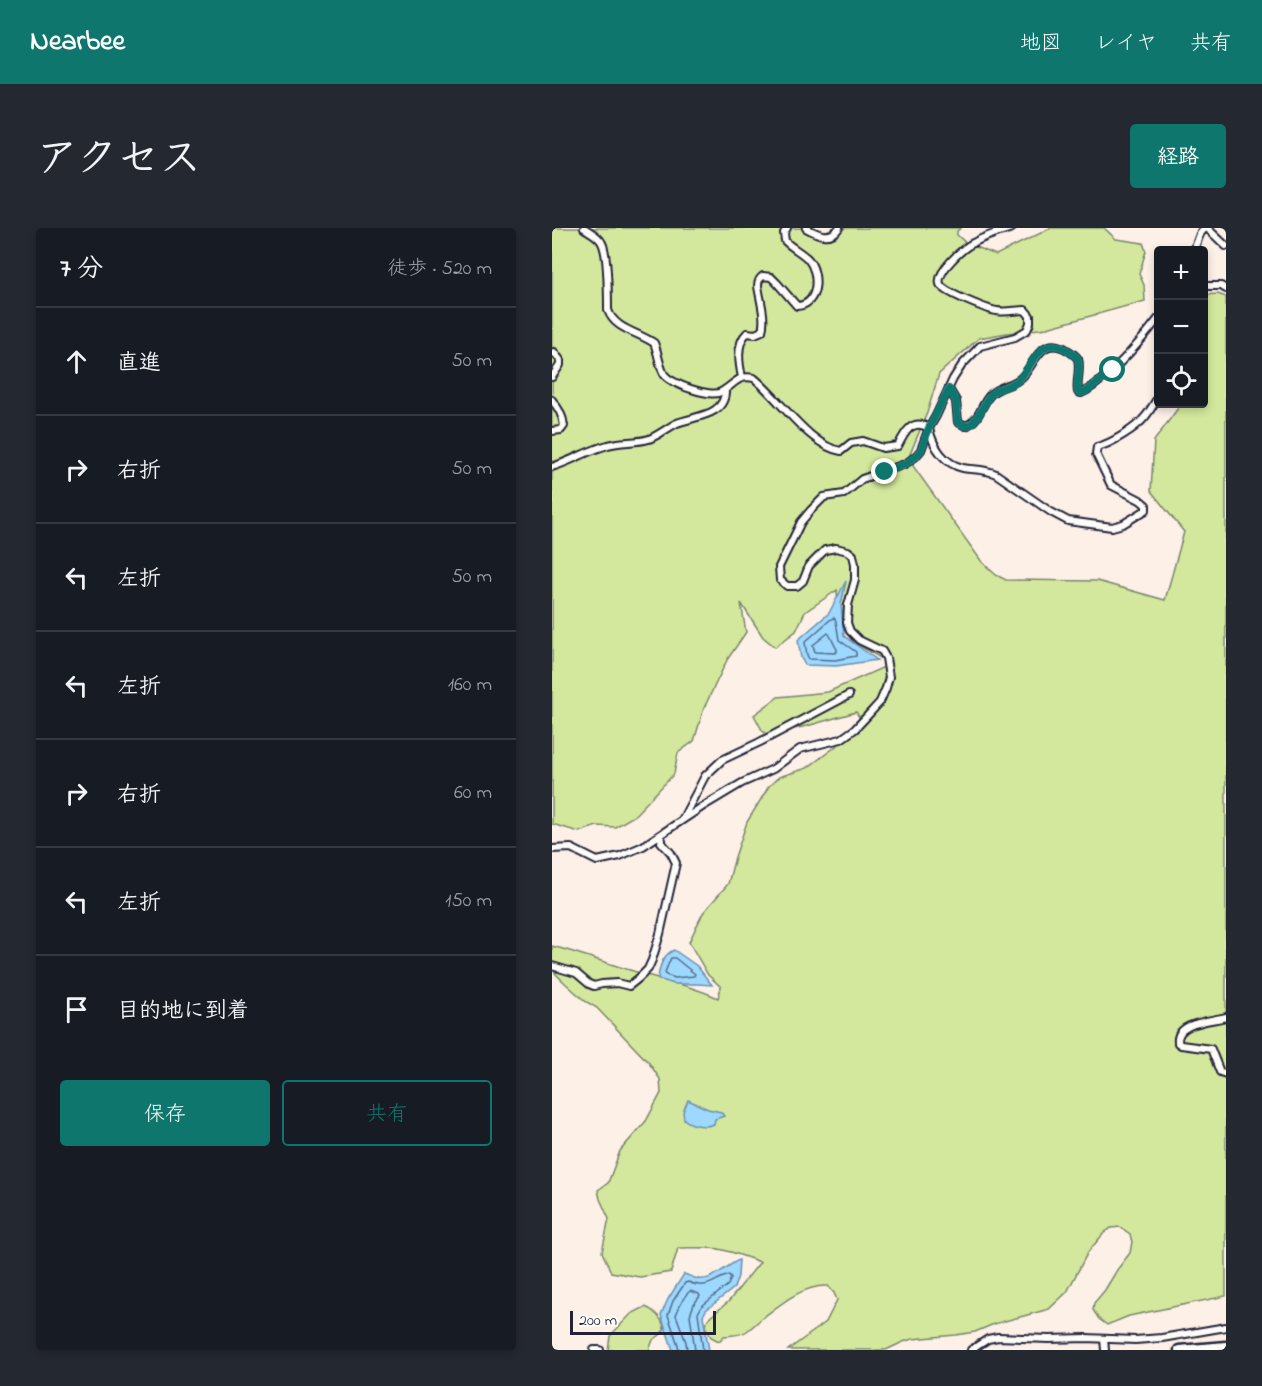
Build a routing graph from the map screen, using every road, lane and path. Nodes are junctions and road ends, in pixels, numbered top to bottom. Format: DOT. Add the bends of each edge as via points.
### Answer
graph roads {
  1 [pos="584,228"];
  2 [pos="786,228"];
  3 [pos="806,228"];
  4 [pos="839,228"];
  5 [pos="1012,228"];
  6 [pos="1206,228"];
  7 [pos="1196,246"];
  8 [pos="1226,246"];
  9 [pos="1208,286"];
  10 [pos="1226,289"];
  11 [pos="1154,325"];
  12 [pos="552,353"];
  13 [pos="552,377"];
  14 [pos="742,377"];
  15 [pos="949,389"];
  16 [pos="725,390"];
  17 [pos="552,400"];
  18 [pos="1154,403"];
  19 [pos="929,428"];
  20 [pos="552,431"];
  21 [pos="552,467"];
  22 [pos="849,695"];
  23 [pos="682,821"];
  24 [pos="659,836"];
  25 [pos="552,849"];
  26 [pos="552,966"];
  27 [pos="1226,1017"];
  28 [pos="1226,1074"];
  29 [pos="1226,1327"];
  30 [pos="1104,1345"];
  31 [pos="1226,1347"];
  32 [pos="594,1350"];
  33 [pos="600,1350"];
  34 [pos="971,1350"];
  35 [pos="1179,1350"];
  1 -- 16 [label="street" via="597,237 605,253 610,316 619,325 654,342 669,379 710,395"];
  2 -- 14 [label="street" via="785,241 813,268 816,290 805,304 797,306 771,278 760,278 763,327 762,331 747,333 742,338"];
  3 -- 4 [label="street" via="825,236"];
  5 -- 15 [label="street" via="971,244 945,268 939,282 951,294 989,310 1025,310 1030,316 1027,330 980,346 962,364"];
  6 -- 7 [label="street"];
  6 -- 8 [label="street"];
  9 -- 10 [label="street"];
  11 -- 15 [label="street" via="1122,362 1081,393 1077,388 1077,357 1056,345 1046,346 1038,353 1015,383 996,389 979,416 966,426 958,422 956,401"];
  12 -- 13 [label="street" via="558,356 560,365"];
  14 -- 16 [label="street"];
  14 -- 19 [label="street" via="757,380 814,437 834,450 841,451 851,443 863,441 883,448 898,446 912,426 922,424"];
  15 -- 19 [label="street"];
  16 -- 21 [label="street" via="718,407 706,415 683,421 648,439 606,445"];
  17 -- 20 [label="street" via="564,419 561,430"];
  18 -- 19 [label="street" via="1131,430 1097,447 1096,454 1111,485 1146,505 1139,515 1112,527 1068,521 988,470 952,464 932,441"];
  19 -- 23 [label="street" via="921,450 905,464 862,479 844,494 824,497 801,522 778,567 780,580 787,586 797,586 808,566 825,550 845,549 853,555 855,580 847,623 859,640 882,651 886,658 889,677 880,702 841,739 800,749 773,769 742,783"];
  22 -- 23 [label="street" via="722,760 705,776"];
  23 -- 24 [label="street"];
  24 -- 25 [label="street" via="620,856 597,861 571,848"];
  24 -- 26 [label="street" via="676,863 648,969 629,986 594,986 576,973"];
  27 -- 28 [label="street" via="1197,1023 1177,1039 1185,1046 1211,1049 1220,1072"];
  29 -- 30 [label="street"];
  30 -- 34 [label="street" via="1086,1338 998,1337"];
  31 -- 35 [label="highway"];
  32 -- 33 [label="street"];
}
